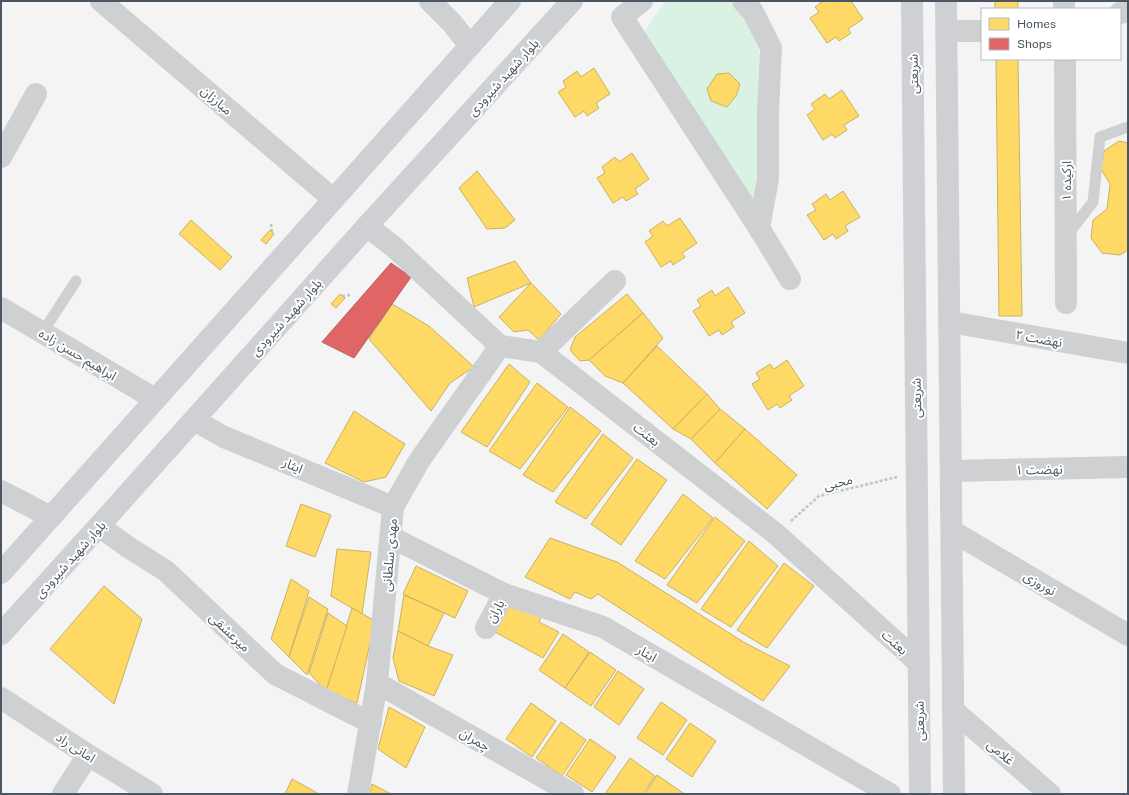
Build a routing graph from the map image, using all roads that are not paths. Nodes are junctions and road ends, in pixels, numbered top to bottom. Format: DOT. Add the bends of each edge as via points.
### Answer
graph roads {
  1 [pos="101,1"];
  2 [pos="430,1"];
  3 [pos="510,1"];
  4 [pos="572,1"];
  5 [pos="642,1"];
  6 [pos="742,1"];
  7 [pos="912,1"];
  8 [pos="946,1"];
  9 [pos="981,31"];
  10 [pos="947,32"];
  11 [pos="470,46"];
  12 [pos="1065,60"];
  13 [pos="36,94"];
  14 [pos="1128,127"];
  15 [pos="1,157"];
  16 [pos="333,199"];
  17 [pos="367,226"];
  18 [pos="760,228"];
  19 [pos="1066,237"];
  20 [pos="790,279"];
  21 [pos="76,281"];
  22 [pos="615,281"];
  23 [pos="1066,303"];
  24 [pos="1,308"];
  25 [pos="950,322"];
  26 [pos="42,333"];
  27 [pos="500,346"];
  28 [pos="541,352"];
  29 [pos="1128,353"];
  30 [pos="155,399"];
  31 [pos="194,420"];
  32 [pos="1128,467"];
  33 [pos="951,471"];
  34 [pos="1,491"];
  35 [pos="394,507"];
  36 [pos="51,517"];
  37 [pos="99,526"];
  38 [pos="952,531"];
  39 [pos="391,537"];
  40 [pos="1,572"];
  41 [pos="504,594"];
  42 [pos="486,628"];
  43 [pos="1,634"];
  44 [pos="1128,635"];
  45 [pos="919,663"];
  46 [pos="377,683"];
  47 [pos="1,698"];
  48 [pos="953,710"];
  49 [pos="371,723"];
  50 [pos="88,755"];
  51 [pos="63,794"];
  52 [pos="152,794"];
  53 [pos="358,794"];
  54 [pos="573,794"];
  55 [pos="890,794"];
  56 [pos="920,794"];
  57 [pos="954,794"];
  58 [pos="1050,794"];
  1 -- 16 [label="street, مبارزان"];
  2 -- 11 [label="street"];
  3 -- 11 [label="main road"];
  4 -- 17 [label="main road, بلوار شهید شیرودی"];
  5 -- 18 [label="street" via="622,18"];
  6 -- 18 [label="street" via="753,12 771,48 768,179"];
  7 -- 45 [label="main road, شریعتی"];
  8 -- 10 [label="main road"];
  9 -- 10 [label="street"];
  10 -- 25 [label="main road"];
  11 -- 16 [label="main road"];
  12 -- 19 [label="street, ارکیده ۱"];
  13 -- 15 [label="street"];
  14 -- 19 [label="lane" via="1100,137 1093,202"];
  16 -- 30 [label="main road"];
  17 -- 27 [label="street" via="394,247"];
  17 -- 31 [label="main road, بلوار شهید شیرودی"];
  18 -- 20 [label="street"];
  19 -- 23 [label="street, ارکیده ۱"];
  21 -- 26 [label="lane"];
  22 -- 28 [label="street"];
  24 -- 26 [label="street, ابراهیم حسن زاده"];
  25 -- 29 [label="street, نهضت ۲"];
  25 -- 33 [label="main road"];
  26 -- 30 [label="street, ابراهیم حسن زاده"];
  27 -- 28 [label="street, بعثت"];
  27 -- 35 [label="street, مهدی سلطانی" via="419,461"];
  28 -- 45 [label="street, بعثت" via="776,534"];
  30 -- 36 [label="main road"];
  31 -- 35 [label="street, ایثار" via="224,437"];
  31 -- 37 [label="main road, بلوار شهید شیرودی"];
  32 -- 33 [label="street, نهضت ۱"];
  33 -- 38 [label="main road"];
  34 -- 36 [label="street"];
  35 -- 39 [label="street, مهدی سلطانی"];
  36 -- 40 [label="main road"];
  37 -- 43 [label="main road, بلوار شهید شیرودی"];
  37 -- 49 [label="street, میرعشقی" via="166,571 275,674"];
  38 -- 44 [label="street, نوروزی"];
  38 -- 48 [label="main road"];
  39 -- 41 [label="street, ایثار"];
  39 -- 46 [label="street, مهدی سلطانی"];
  41 -- 42 [label="street, باران"];
  41 -- 55 [label="street, ایثار" via="603,627"];
  45 -- 56 [label="main road, شریعتی"];
  46 -- 49 [label="street, مهدی سلطانی"];
  46 -- 54 [label="street, چمران"];
  47 -- 50 [label="street, امانی راد"];
  48 -- 57 [label="main road"];
  48 -- 58 [label="street, غلامی"];
  49 -- 53 [label="street, مهدی سلطانی"];
  50 -- 51 [label="street"];
  50 -- 52 [label="street, امانی راد"];
}
